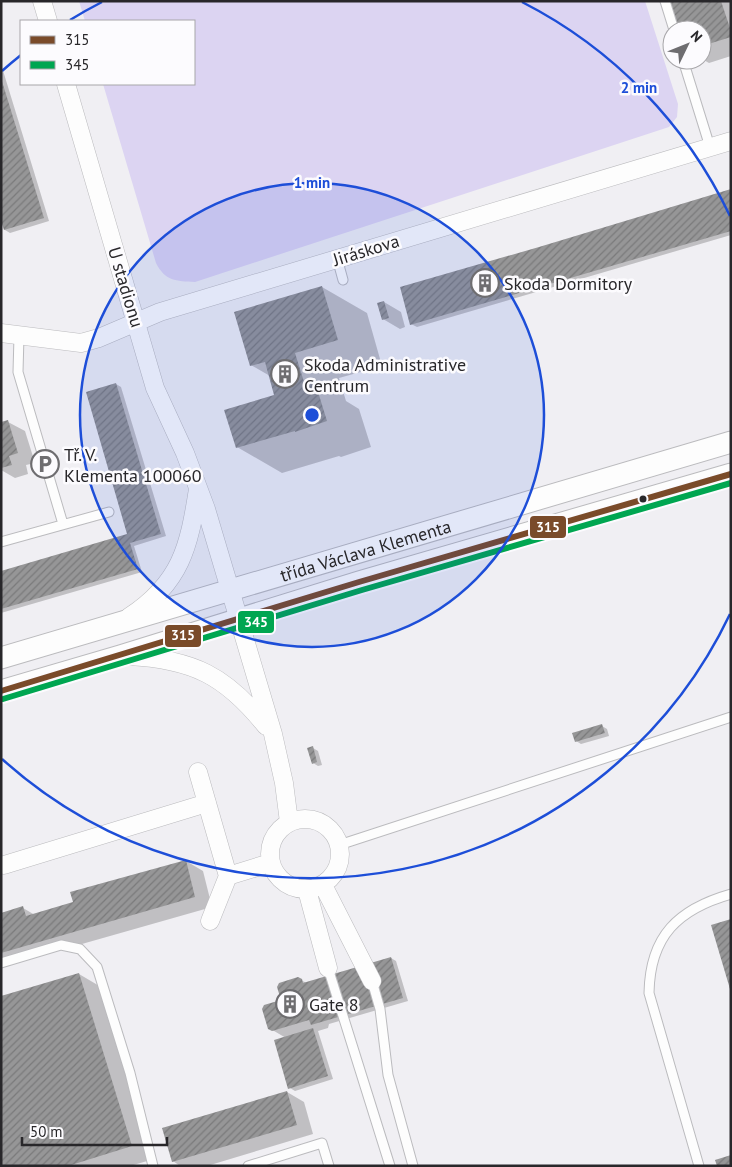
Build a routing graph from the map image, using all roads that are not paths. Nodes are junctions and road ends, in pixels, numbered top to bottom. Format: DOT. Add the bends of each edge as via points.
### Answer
graph roads {
  1 [pos="42,1"];
  2 [pos="665,1"];
  3 [pos="48,20"];
  4 [pos="671,20"];
  5 [pos="686,70"];
  6 [pos="66,85"];
  7 [pos="731,141"];
  8 [pos="710,147"];
  9 [pos="337,258"];
  10 [pos="343,280"];
  11 [pos="137,323"];
  12 [pos="1,333"];
  13 [pos="19,336"];
  14 [pos="731,442"];
  15 [pos="731,474"];
  16 [pos="198,486"];
  17 [pos="109,512"];
  18 [pos="64,524"];
  19 [pos="1,542"];
  20 [pos="230,590"];
  21 [pos="238,619"];
  22 [pos="115,624"];
  23 [pos="120,656"];
  24 [pos="1,658"];
  25 [pos="1,691"];
  26 [pos="731,717"];
  27 [pos="273,734"];
  28 [pos="198,772"];
  29 [pos="206,803"];
  30 [pos="288,822"];
  31 [pos="339,845"];
  32 [pos="270,863"];
  33 [pos="4,865"];
  34 [pos="228,876"];
  35 [pos="315,888"];
  36 [pos="731,894"];
  37 [pos="210,921"];
  38 [pos="1,963"];
  39 [pos="328,968"];
  40 [pos="372,981"];
  41 [pos="153,1166"];
  42 [pos="248,1166"];
  43 [pos="329,1166"];
  44 [pos="390,1166"];
  45 [pos="413,1166"];
  46 [pos="699,1166"];
  1 -- 3 [label="street"];
  2 -- 4 [label="lane"];
  5 -- 8 [label="lane"];
  6 -- 11 [label="street, U stadionu"];
  7 -- 8 [label="street, Jiráskova"];
  8 -- 9 [label="street, Jiráskova"];
  9 -- 10 [label="lane"];
  9 -- 11 [label="street, Jiráskova" via="160,312"];
  11 -- 13 [label="street, Jiráskova" via="81,343"];
  11 -- 16 [label="street, U stadionu" via="155,388"];
  12 -- 13 [label="street, Jiráskova"];
  13 -- 18 [label="lane" via="18,372"];
  14 -- 20 [label="street, třída Václava Klementa"];
  15 -- 21 [label="street, třída Václava Klementa"];
  16 -- 20 [label="street, U stadionu"];
  16 -- 22 [label="street" via="189,536 179,567 157,595"];
  17 -- 18 [label="lane"];
  18 -- 19 [label="lane"];
  20 -- 21 [label="street, U stadionu"];
  20 -- 22 [label="street, třída Václava Klementa"];
  21 -- 23 [label="street, třída Václava Klementa"];
  21 -- 27 [label="street, U stadionu"];
  22 -- 24 [label="street, třída Václava Klementa"];
  23 -- 25 [label="street, třída Václava Klementa"];
  23 -- 27 [label="street, U stadionu" via="164,660 208,673 234,691"];
  26 -- 31 [label="lane"];
  27 -- 30 [label="street, U stadionu" via="284,783"];
  28 -- 29 [label="street"];
  29 -- 33 [label="street"];
  29 -- 34 [label="street"];
  30 -- 31 [label="street" via="301,819 325,825"];
  30 -- 32 [label="street" via="276,833 270,847"];
  31 -- 35 [label="street" via="338,868 332,878"];
  32 -- 34 [label="street"];
  32 -- 35 [label="street" via="280,880 288,886"];
  34 -- 37 [label="street"];
  35 -- 39 [label="street" via="315,920"];
  35 -- 40 [label="street"];
  36 -- 46 [label="lane" via="698,906 673,925 656,950 649,978 649,993"];
  38 -- 41 [label="lane" via="61,945 80,949 97,968 130,1073"];
  39 -- 44 [label="lane"];
  40 -- 45 [label="lane" via="380,1009 388,1075"];
  42 -- 43 [label="lane" via="322,1143"];
}
